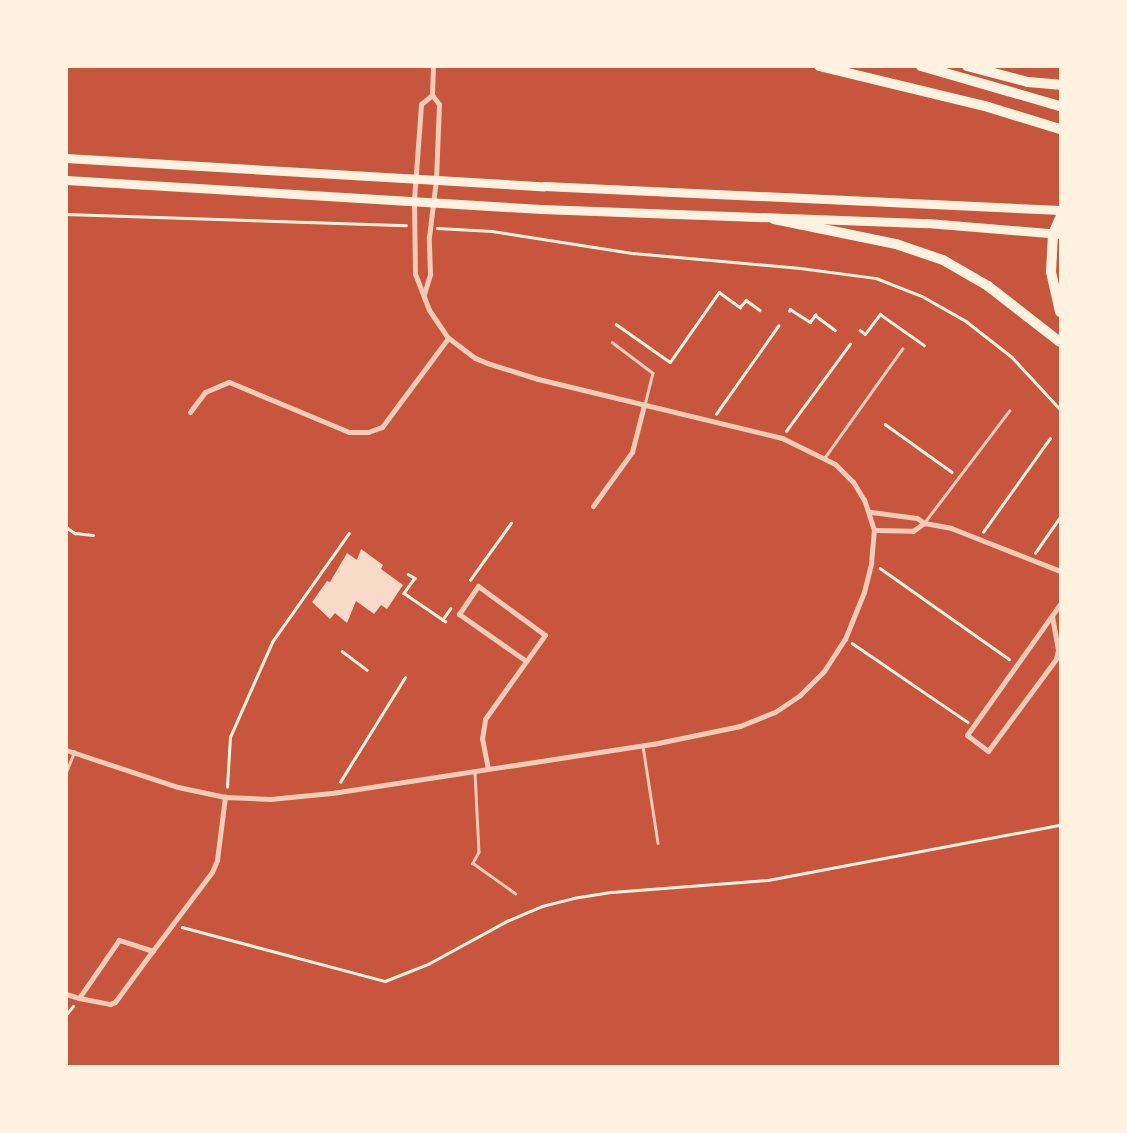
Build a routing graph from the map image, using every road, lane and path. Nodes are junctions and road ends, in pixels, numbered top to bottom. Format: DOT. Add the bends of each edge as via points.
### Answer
graph roads {
  1 [pos="433,66"];
  2 [pos="819,66"];
  3 [pos="921,66"];
  4 [pos="967,66"];
  5 [pos="1060,85"];
  6 [pos="432,95"];
  7 [pos="1060,106"];
  8 [pos="1060,130"];
  9 [pos="66,158"];
  10 [pos="416,177"];
  11 [pos="436,179"];
  12 [pos="66,180"];
  13 [pos="414,200"];
  14 [pos="434,201"];
  15 [pos="1060,210"];
  16 [pos="66,214"];
  17 [pos="1060,218"];
  18 [pos="775,219"];
  19 [pos="414,226"];
  20 [pos="430,228"];
  21 [pos="1056,234"];
  22 [pos="424,294"];
  23 [pos="760,310"];
  24 [pos="789,311"];
  25 [pos="1060,312"];
  26 [pos="616,324"];
  27 [pos="778,326"];
  28 [pos="835,330"];
  29 [pos="860,330"];
  30 [pos="448,338"];
  31 [pos="612,342"];
  32 [pos="1060,342"];
  33 [pos="850,344"];
  34 [pos="923,345"];
  35 [pos="902,349"];
  36 [pos="644,405"];
  37 [pos="1060,409"];
  38 [pos="1009,411"];
  39 [pos="190,412"];
  40 [pos="712,420"];
  41 [pos="886,424"];
  42 [pos="782,438"];
  43 [pos="1050,438"];
  44 [pos="825,457"];
  45 [pos="957,476"];
  46 [pos="593,506"];
  47 [pos="871,512"];
  48 [pos="1060,517"];
  49 [pos="511,523"];
  50 [pos="924,523"];
  51 [pos="66,527"];
  52 [pos="874,530"];
  53 [pos="349,533"];
  54 [pos="93,535"];
  55 [pos="979,537"];
  56 [pos="1031,559"];
  57 [pos="871,563"];
  58 [pos="1060,571"];
  59 [pos="408,574"];
  60 [pos="465,588"];
  61 [pos="457,599"];
  62 [pos="1060,604"];
  63 [pos="1052,616"];
  64 [pos="845,639"];
  65 [pos="342,651"];
  66 [pos="526,662"];
  67 [pos="1017,665"];
  68 [pos="367,670"];
  69 [pos="405,677"];
  70 [pos="974,725"];
  71 [pos="643,746"];
  72 [pos="66,750"];
  73 [pos="74,752"];
  74 [pos="488,769"];
  75 [pos="475,771"];
  76 [pos="66,772"];
  77 [pos="338,785"];
  78 [pos="225,797"];
  79 [pos="1060,825"];
  80 [pos="658,843"];
  81 [pos="515,893"];
  82 [pos="172,925"];
  83 [pos="153,951"];
  84 [pos="66,994"];
  85 [pos="79,998"];
  1 -- 6 [label="street"];
  2 -- 8 [label="highway" via="977,104"];
  3 -- 7 [label="highway"];
  4 -- 5 [label="highway"];
  6 -- 10 [label="street" via="421,104"];
  6 -- 11 [label="street" via="439,104"];
  9 -- 10 [label="main road"];
  10 -- 11 [label="main road"];
  10 -- 13 [label="street"];
  11 -- 14 [label="street"];
  11 -- 15 [label="main road"];
  12 -- 13 [label="main road"];
  13 -- 14 [label="main road"];
  13 -- 19 [label="street"];
  14 -- 18 [label="main road"];
  14 -- 20 [label="street"];
  16 -- 19 [label="path"];
  17 -- 21 [label="highway"];
  18 -- 21 [label="main road" via="928,223"];
  18 -- 32 [label="highway" via="895,244 943,260 988,286"];
  19 -- 22 [label="street" via="415,274"];
  20 -- 22 [label="street" via="430,274"];
  20 -- 37 [label="path" via="492,231 633,253 876,278 922,296 966,321 1012,357"];
  21 -- 25 [label="highway" via="1051,272"];
  22 -- 30 [label="street"];
  23 -- 26 [label="path" via="746,300 740,307 719,292 670,362"];
  24 -- 28 [label="path" via="810,322 815,316"];
  27 -- 40 [label="path"];
  29 -- 34 [label="path" via="865,334 880,314"];
  30 -- 36 [label="street" via="487,363"];
  30 -- 39 [label="street" via="382,427 368,432 349,432 229,382 205,392"];
  31 -- 36 [label="lane" via="653,373"];
  33 -- 42 [label="path"];
  35 -- 44 [label="lane"];
  36 -- 40 [label="street"];
  36 -- 46 [label="street" via="632,452"];
  38 -- 45 [label="lane"];
  40 -- 42 [label="street"];
  41 -- 45 [label="path"];
  42 -- 44 [label="street"];
  43 -- 55 [label="path"];
  44 -- 47 [label="street" via="847,475"];
  45 -- 50 [label="lane"];
  47 -- 50 [label="street" via="916,517"];
  47 -- 52 [label="street"];
  48 -- 56 [label="path"];
  49 -- 60 [label="path"];
  50 -- 52 [label="street" via="913,531"];
  50 -- 55 [label="street"];
  51 -- 54 [label="path"];
  52 -- 57 [label="street"];
  53 -- 78 [label="path" via="272,642 230,737"];
  55 -- 56 [label="street"];
  56 -- 58 [label="street"];
  57 -- 64 [label="street"];
  57 -- 67 [label="path"];
  59 -- 61 [label="path" via="415,578 404,593 444,620"];
  62 -- 63 [label="street"];
  63 -- 67 [label="street"];
  63 -- 70 [label="street" via="1056,659 989,751 967,735"];
  64 -- 70 [label="path"];
  64 -- 71 [label="street" via="814,682 775,712 721,731"];
  65 -- 68 [label="path"];
  66 -- 66 [label="street" via="545,635 478,586 459,614"];
  66 -- 74 [label="street" via="481,729"];
  67 -- 70 [label="street"];
  69 -- 77 [label="path"];
  71 -- 74 [label="street"];
  71 -- 80 [label="lane"];
  72 -- 73 [label="street"];
  73 -- 76 [label="lane"];
  73 -- 78 [label="street" via="178,787"];
  74 -- 75 [label="street"];
  75 -- 78 [label="street" via="307,796"];
  75 -- 81 [label="lane" via="479,852 473,863"];
  78 -- 82 [label="street" via="217,860"];
  79 -- 82 [label="path" via="781,878 573,898 507,921 428,964 385,981"];
  82 -- 83 [label="street"];
  83 -- 85 [label="street" via="115,1002"];
  83 -- 85 [label="street" via="119,940"];
  84 -- 85 [label="street"];
}
